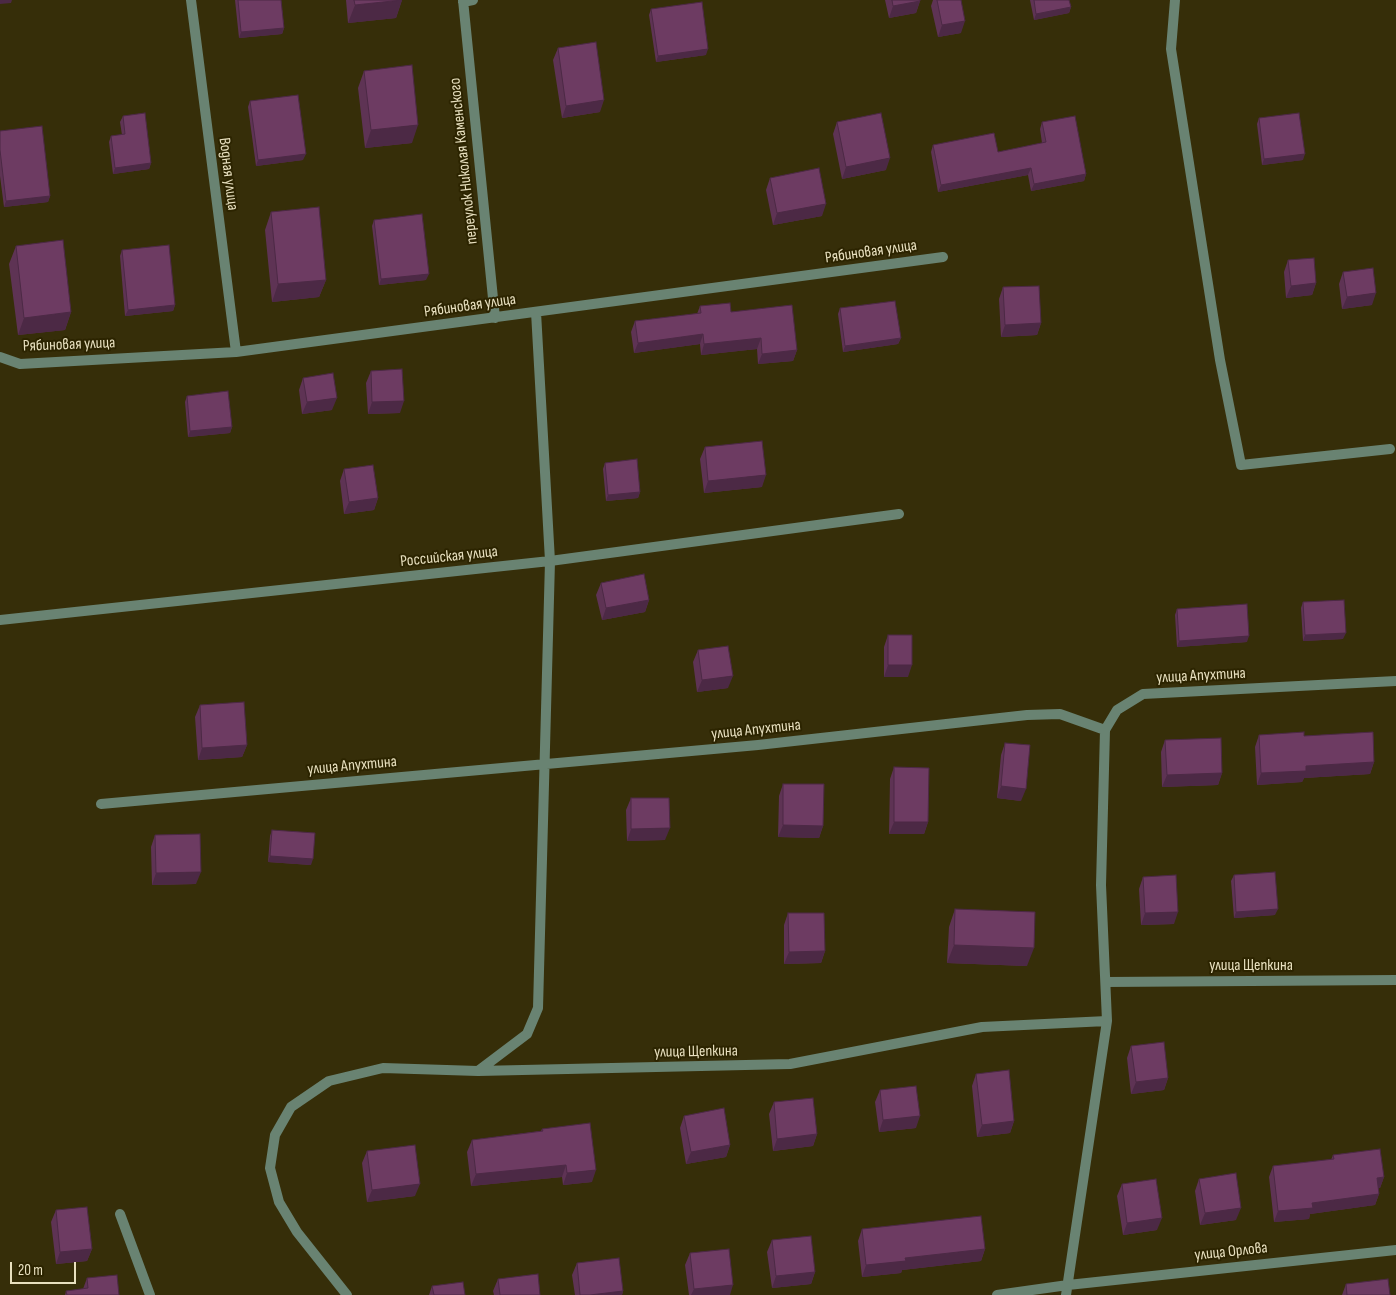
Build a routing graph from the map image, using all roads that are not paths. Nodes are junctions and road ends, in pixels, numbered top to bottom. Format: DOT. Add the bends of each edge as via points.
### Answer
graph roads {
  1 [pos="190,0"];
  2 [pos="466,0"];
  3 [pos="1175,0"];
  4 [pos="943,257"];
  5 [pos="536,312"];
  6 [pos="495,318"];
  7 [pos="236,352"];
  8 [pos="0,357"];
  9 [pos="1390,449"];
  10 [pos="899,514"];
  11 [pos="550,561"];
  12 [pos="0,620"];
  13 [pos="1396,681"];
  14 [pos="1104,730"];
  15 [pos="544,764"];
  16 [pos="101,804"];
  17 [pos="1396,980"];
  18 [pos="1106,982"];
  19 [pos="1107,1021"];
  20 [pos="478,1071"];
  21 [pos="120,1214"];
  22 [pos="1396,1250"];
  23 [pos="1067,1290"];
  24 [pos="150,1295"];
  25 [pos="347,1295"];
  26 [pos="997,1295"];
  1 -- 7 [label="street, Водная улица"];
  2 -- 6 [label="street, переулок Николая Каменского"];
  3 -- 9 [label="street" via="1171,50 1220,360 1241,465"];
  4 -- 5 [label="street, Рябиновая улица"];
  5 -- 6 [label="street, Рябиновая улица"];
  5 -- 11 [label="street"];
  6 -- 7 [label="street, Рябиновая улица"];
  7 -- 8 [label="street, Рябиновая улица" via="20,364"];
  10 -- 11 [label="street, Российская улица"];
  11 -- 12 [label="street, Российская улица"];
  11 -- 15 [label="street"];
  13 -- 14 [label="street, улица Апухтина" via="1143,694 1117,710"];
  14 -- 15 [label="street, улица Апухтина" via="1060,714 1027,715 758,745"];
  14 -- 18 [label="street" via="1102,885"];
  15 -- 16 [label="street, улица Апухтина"];
  15 -- 20 [label="street" via="538,1008 527,1034"];
  17 -- 18 [label="street, улица Щепкина"];
  18 -- 19 [label="street"];
  19 -- 20 [label="street, улица Щепкина" via="982,1027 790,1064"];
  19 -- 23 [label="street"];
  20 -- 25 [label="street, улица Щепкина" via="383,1068 330,1082 291,1107 275,1135 270,1168 279,1202 297,1232"];
  21 -- 24 [label="street"];
  22 -- 23 [label="street, улица Орлова"];
  23 -- 26 [label="street, улица Орлова"];
}
